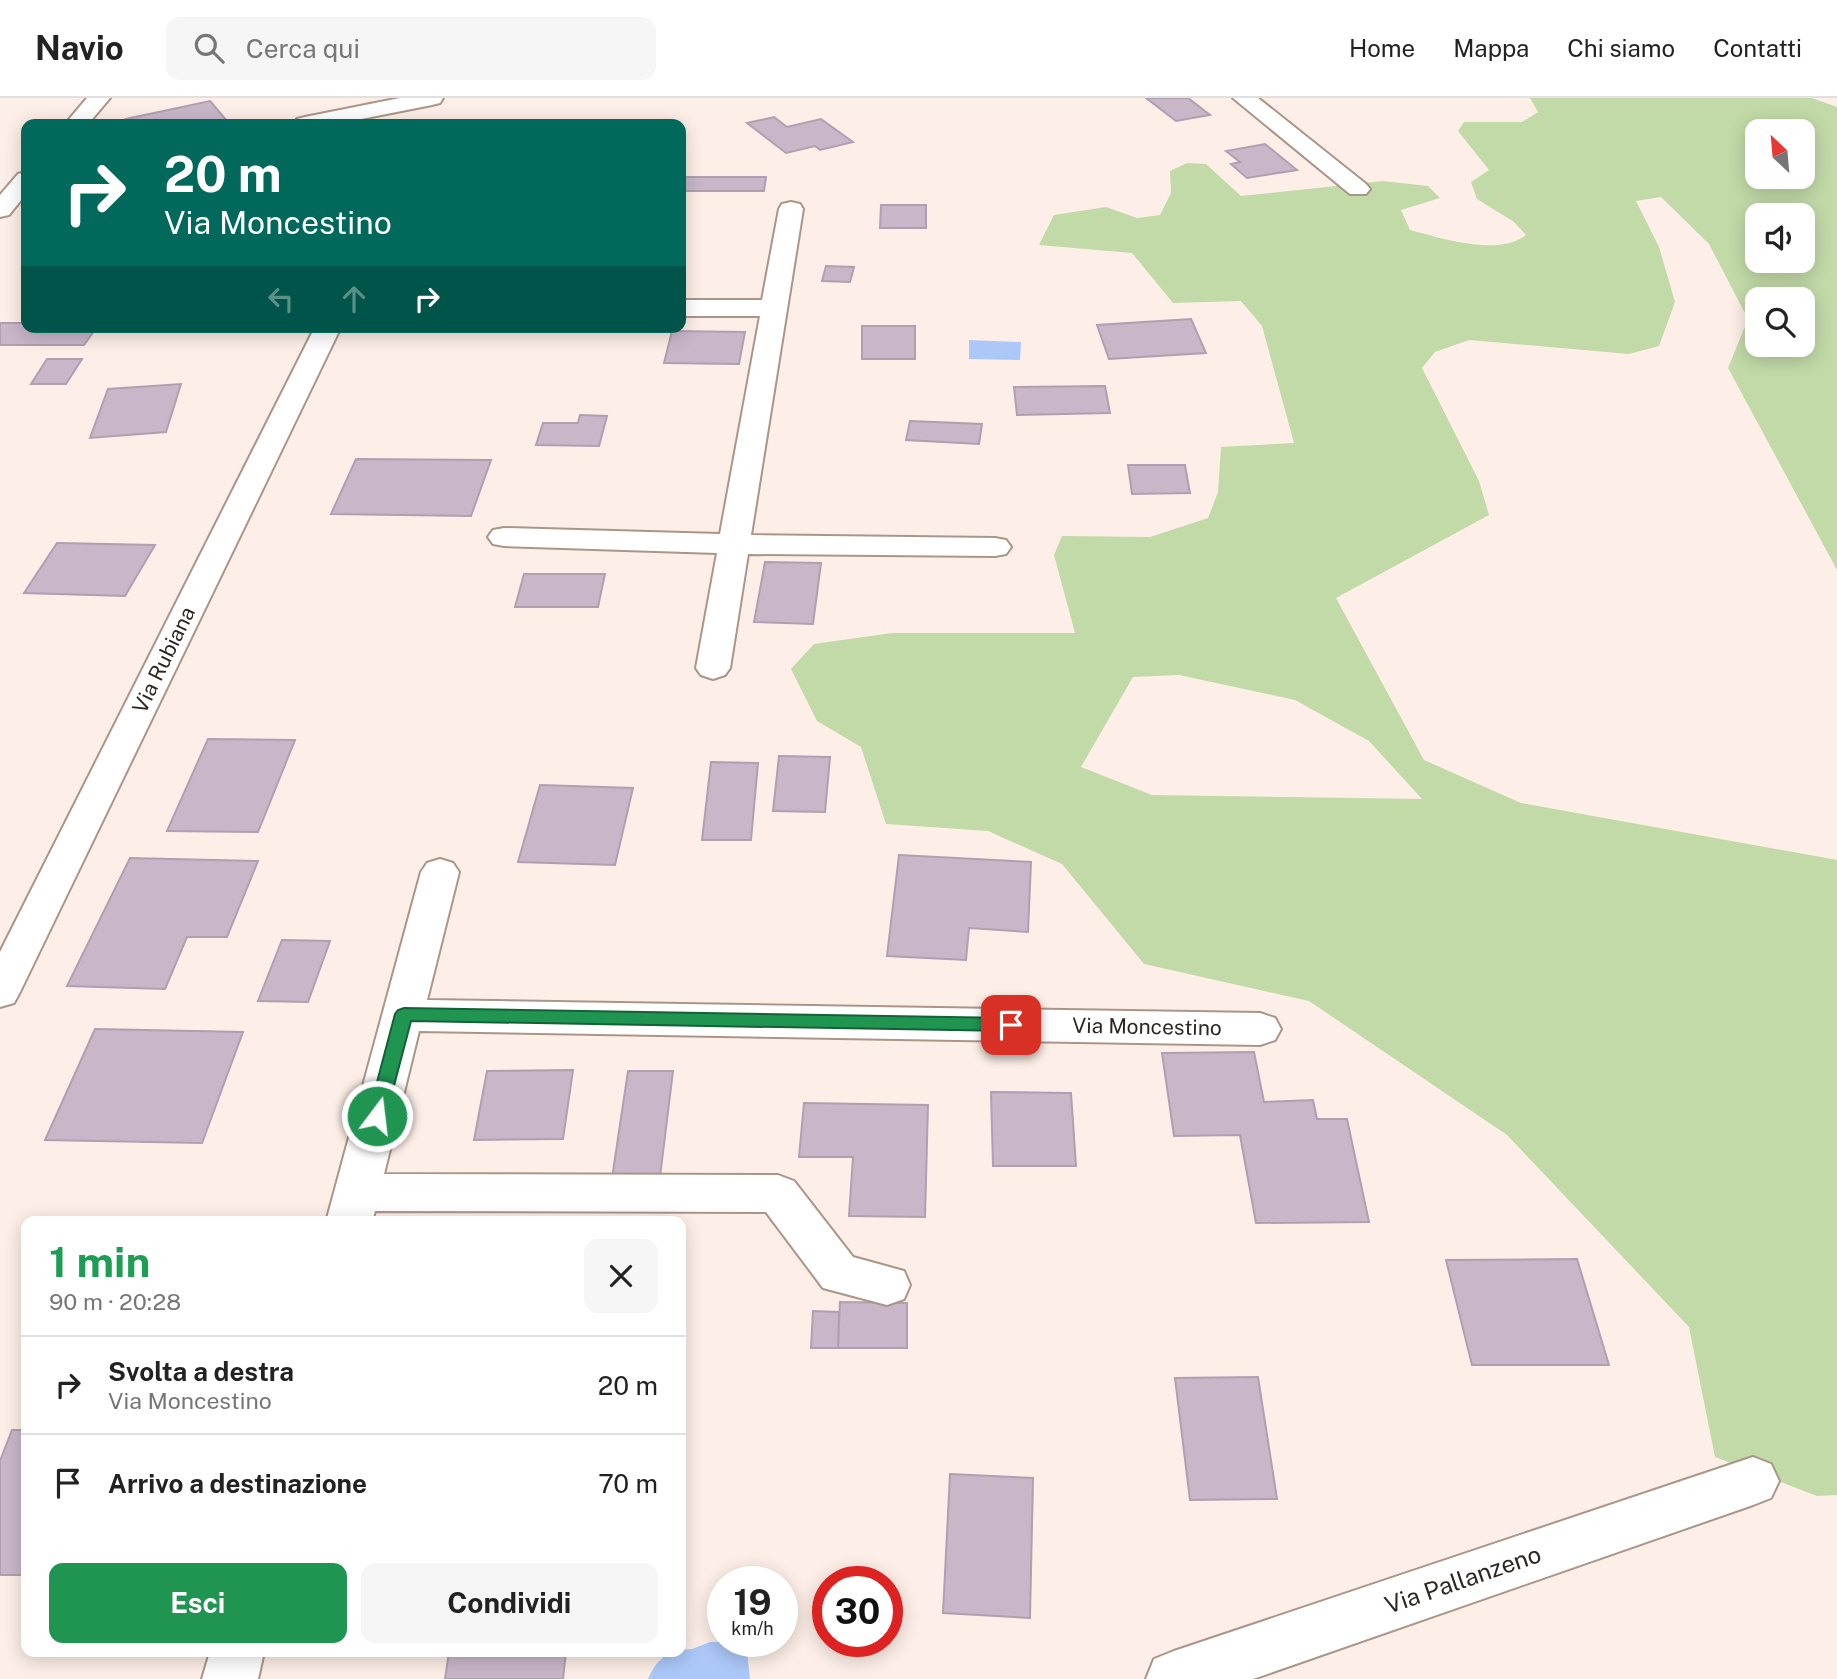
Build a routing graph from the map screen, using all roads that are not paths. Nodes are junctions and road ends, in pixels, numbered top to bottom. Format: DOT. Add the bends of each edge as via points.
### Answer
graph roads {
  1 [pos="99,98"];
  2 [pos="432,98"];
  3 [pos="441,98"];
  4 [pos="1244,98"];
  5 [pos="80,119"];
  6 [pos="329,119"];
  7 [pos="430,119"];
  8 [pos="21,186"];
  9 [pos="1358,189"];
  10 [pos="791,209"];
  11 [pos="0,210"];
  12 [pos="686,308"];
  13 [pos="774,308"];
  14 [pos="325,333"];
  15 [pos="504,537"];
  16 [pos="734,544"];
  17 [pos="995,547"];
  18 [pos="713,668"];
  19 [pos="440,872"];
  20 [pos="0,992"];
  21 [pos="404,1014"];
  22 [pos="1260,1029"];
  23 [pos="353,1207"];
  24 [pos="887,1285"];
  25 [pos="1753,1481"];
  26 [pos="236,1657"];
  27 [pos="230,1679"];
  28 [pos="1174,1679"];
  1 -- 5 [label="street"];
  2 -- 6 [label="street"];
  3 -- 7 [label="street"];
  4 -- 9 [label="street"];
  8 -- 11 [label="street"];
  10 -- 13 [label="street"];
  12 -- 13 [label="street"];
  13 -- 16 [label="street"];
  14 -- 20 [label="street, Via Rubiana"];
  15 -- 16 [label="street"];
  16 -- 17 [label="street"];
  16 -- 18 [label="street"];
  19 -- 21 [label="street"];
  21 -- 22 [label="street, Via Moncestino"];
  21 -- 23 [label="street"];
  23 -- 24 [label="street" via="778,1194 839,1274"];
  25 -- 28 [label="street, Via Pallanzeno"];
  26 -- 27 [label="street"];
}
